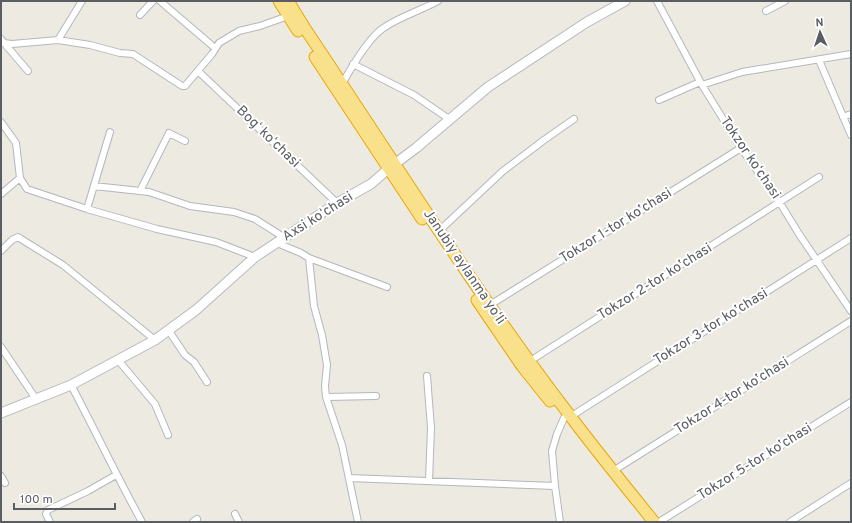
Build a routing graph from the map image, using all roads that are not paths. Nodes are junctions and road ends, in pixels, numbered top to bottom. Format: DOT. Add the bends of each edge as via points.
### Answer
graph roads {
  1 [pos="82,1"];
  2 [pos="153,1"];
  3 [pos="160,1"];
  4 [pos="279,1"];
  5 [pos="288,1"];
  6 [pos="438,1"];
  7 [pos="625,1"];
  8 [pos="657,1"];
  9 [pos="785,1"];
  10 [pos="766,12"];
  11 [pos="140,15"];
  12 [pos="288,16"];
  13 [pos="58,40"];
  14 [pos="3,41"];
  15 [pos="215,48"];
  16 [pos="851,54"];
  17 [pos="819,60"];
  18 [pos="353,64"];
  19 [pos="28,71"];
  20 [pos="198,71"];
  21 [pos="342,84"];
  22 [pos="701,84"];
  23 [pos="659,100"];
  24 [pos="851,114"];
  25 [pos="843,117"];
  26 [pos="449,119"];
  27 [pos="574,119"];
  28 [pos="1,122"];
  29 [pos="110,132"];
  30 [pos="851,135"];
  31 [pos="185,141"];
  32 [pos="741,148"];
  33 [pos="392,166"];
  34 [pos="819,177"];
  35 [pos="20,178"];
  36 [pos="94,186"];
  37 [pos="140,191"];
  38 [pos="1,194"];
  39 [pos="337,203"];
  40 [pos="780,203"];
  41 [pos="87,209"];
  42 [pos="439,231"];
  43 [pos="851,238"];
  44 [pos="281,240"];
  45 [pos="1,251"];
  46 [pos="255,257"];
  47 [pos="308,258"];
  48 [pos="817,260"];
  49 [pos="387,287"];
  50 [pos="490,305"];
  51 [pos="851,311"];
  52 [pos="851,321"];
  53 [pos="169,331"];
  54 [pos="155,340"];
  55 [pos="1,347"];
  56 [pos="118,360"];
  57 [pos="530,362"];
  58 [pos="427,376"];
  59 [pos="207,382"];
  60 [pos="71,385"];
  61 [pos="376,396"];
  62 [pos="326,397"];
  63 [pos="36,399"];
  64 [pos="851,402"];
  65 [pos="1,413"];
  66 [pos="567,417"];
  67 [pos="168,435"];
  68 [pos="613,470"];
  69 [pos="116,475"];
  70 [pos="1,476"];
  71 [pos="348,478"];
  72 [pos="429,481"];
  73 [pos="5,483"];
  74 [pos="851,483"];
  75 [pos="554,486"];
  76 [pos="234,514"];
  77 [pos="50,522"];
  78 [pos="142,522"];
  79 [pos="239,522"];
  80 [pos="358,522"];
  81 [pos="560,522"];
  82 [pos="644,522"];
  83 [pos="654,522"];
  84 [pos="659,522"];
  85 [pos="790,522"];
  1 -- 13 [label="street"];
  2 -- 11 [label="street"];
  3 -- 15 [label="street"];
  4 -- 12 [label="highway, Janubiy aylanma yoʻli"];
  5 -- 21 [label="highway, Janubiy aylanma yoʻli"];
  6 -- 18 [label="street" via="383,28"];
  7 -- 26 [label="street, Axsi koʻchasi" via="586,22 488,87"];
  8 -- 22 [label="street, Tokzor koʻchasi"];
  9 -- 10 [label="street"];
  12 -- 15 [label="street" via="236,33"];
  12 -- 33 [label="highway, Janubiy aylanma yoʻli"];
  13 -- 14 [label="street" via="12,44"];
  13 -- 20 [label="street" via="133,54 184,86 187,86"];
  14 -- 19 [label="street"];
  15 -- 20 [label="street"];
  16 -- 17 [label="street"];
  17 -- 22 [label="street" via="742,72"];
  17 -- 25 [label="street"];
  18 -- 21 [label="street"];
  18 -- 26 [label="street" via="414,95"];
  20 -- 39 [label="street, Bogʻ koʻchasi"];
  21 -- 33 [label="highway, Janubiy aylanma yoʻli"];
  22 -- 23 [label="street"];
  22 -- 32 [label="street, Tokzor koʻchasi"];
  24 -- 25 [label="street"];
  25 -- 30 [label="street"];
  26 -- 33 [label="street, Axsi koʻchasi"];
  27 -- 42 [label="street" via="503,171"];
  28 -- 35 [label="street" via="16,143"];
  29 -- 36 [label="street"];
  31 -- 37 [label="street" via="170,133"];
  32 -- 40 [label="street, Tokzor koʻchasi"];
  32 -- 50 [label="street, Tokzor 1-tor koʼchasi"];
  33 -- 39 [label="street, Axsi koʻchasi" via="371,184"];
  33 -- 42 [label="highway, Janubiy aylanma yoʻli"];
  33 -- 66 [label="highway, Janubiy aylanma yoʻli" via="522,366"];
  34 -- 40 [label="street, Tokzor 2-tor koʼchasi"];
  35 -- 38 [label="street"];
  35 -- 41 [label="street" via="27,189"];
  36 -- 37 [label="street"];
  36 -- 41 [label="street"];
  37 -- 44 [label="street" via="190,206 234,212 255,219"];
  39 -- 44 [label="street, Axsi koʻchasi"];
  40 -- 48 [label="street, Tokzor koʻchasi"];
  40 -- 57 [label="street, Tokzor 2-tor koʼchasi"];
  41 -- 46 [label="street" via="157,229 216,242"];
  42 -- 50 [label="highway, Janubiy aylanma yoʻli"];
  43 -- 48 [label="street, Tokzor 3-tor koʼchasi"];
  44 -- 46 [label="street, Axsi koʻchasi"];
  44 -- 47 [label="street"];
  45 -- 54 [label="street" via="18,237 63,265"];
  46 -- 53 [label="street, Axsi koʻchasi"];
  47 -- 49 [label="street"];
  47 -- 62 [label="street" via="314,306 327,365"];
  48 -- 51 [label="street, Tokzor koʻchasi"];
  48 -- 66 [label="street, Tokzor 3-tor koʼchasi"];
  50 -- 57 [label="highway, Janubiy aylanma yoʻli"];
  52 -- 68 [label="street, Tokzor 4-tor koʼchasi"];
  53 -- 54 [label="street, Axsi koʻchasi"];
  53 -- 59 [label="street"];
  54 -- 56 [label="street, Axsi koʻchasi"];
  55 -- 63 [label="street"];
  56 -- 60 [label="street, Axsi koʻchasi"];
  56 -- 67 [label="street" via="155,404"];
  57 -- 66 [label="highway, Janubiy aylanma yoʻli"];
  58 -- 72 [label="street" via="431,428"];
  60 -- 63 [label="street, Axsi koʻchasi"];
  60 -- 69 [label="street"];
  61 -- 62 [label="street"];
  62 -- 71 [label="street" via="342,445"];
  63 -- 65 [label="street, Axsi koʻchasi"];
  64 -- 84 [label="street, Tokzor 5-tor koʼchasi"];
  66 -- 68 [label="highway, Janubiy aylanma yoʻli"];
  66 -- 75 [label="street" via="557,434 552,451"];
  66 -- 82 [label="highway, Janubiy aylanma yoʻli"];
  68 -- 83 [label="highway, Janubiy aylanma yoʻli"];
  69 -- 77 [label="street" via="48,510 46,514"];
  69 -- 78 [label="street"];
  70 -- 73 [label="street"];
  71 -- 72 [label="street"];
  71 -- 80 [label="street"];
  72 -- 75 [label="street"];
  74 -- 85 [label="street"];
  75 -- 81 [label="street"];
  76 -- 79 [label="street"];
}
